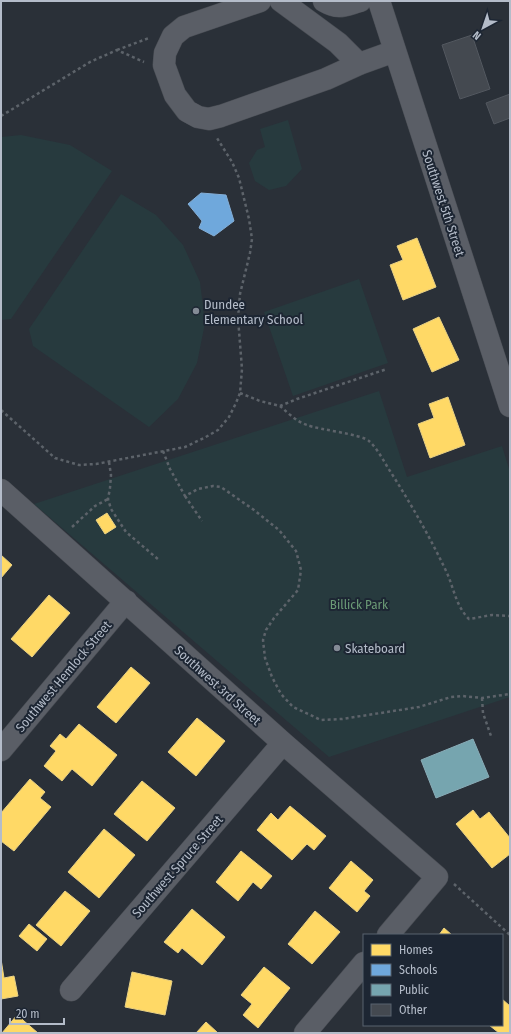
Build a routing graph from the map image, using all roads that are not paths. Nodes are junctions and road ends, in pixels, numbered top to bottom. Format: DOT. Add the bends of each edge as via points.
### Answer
graph roads {
  1 [pos="260,1"];
  2 [pos="281,1"];
  3 [pos="324,1"];
  4 [pos="360,1"];
  5 [pos="378,1"];
  6 [pos="395,51"];
  7 [pos="359,64"];
  8 [pos="510,406"];
  9 [pos="1,490"];
  10 [pos="126,601"];
  11 [pos="283,743"];
  12 [pos="1,750"];
  13 [pos="389,934"];
  14 [pos="363,964"];
  15 [pos="71,990"];
  16 [pos="305,1033"];
  1 -- 7 [label="street" via="184,27 173,36 165,53 164,65 176,95 187,111 209,119 221,116 326,79"];
  2 -- 7 [label="street" via="338,43"];
  3 -- 4 [label="street" via="333,6"];
  5 -- 6 [label="street, Southwest 5th Street"];
  6 -- 7 [label="street"];
  6 -- 8 [label="street, Southwest 5th Street"];
  9 -- 10 [label="street, Southwest 3rd Street"];
  10 -- 11 [label="street, Southwest 3rd Street"];
  10 -- 12 [label="street, Southwest Hemlock Street"];
  11 -- 13 [label="street, Southwest 3rd Street" via="437,877"];
  11 -- 15 [label="street, Southwest Spruce Street"];
  14 -- 16 [label="street"];
}
